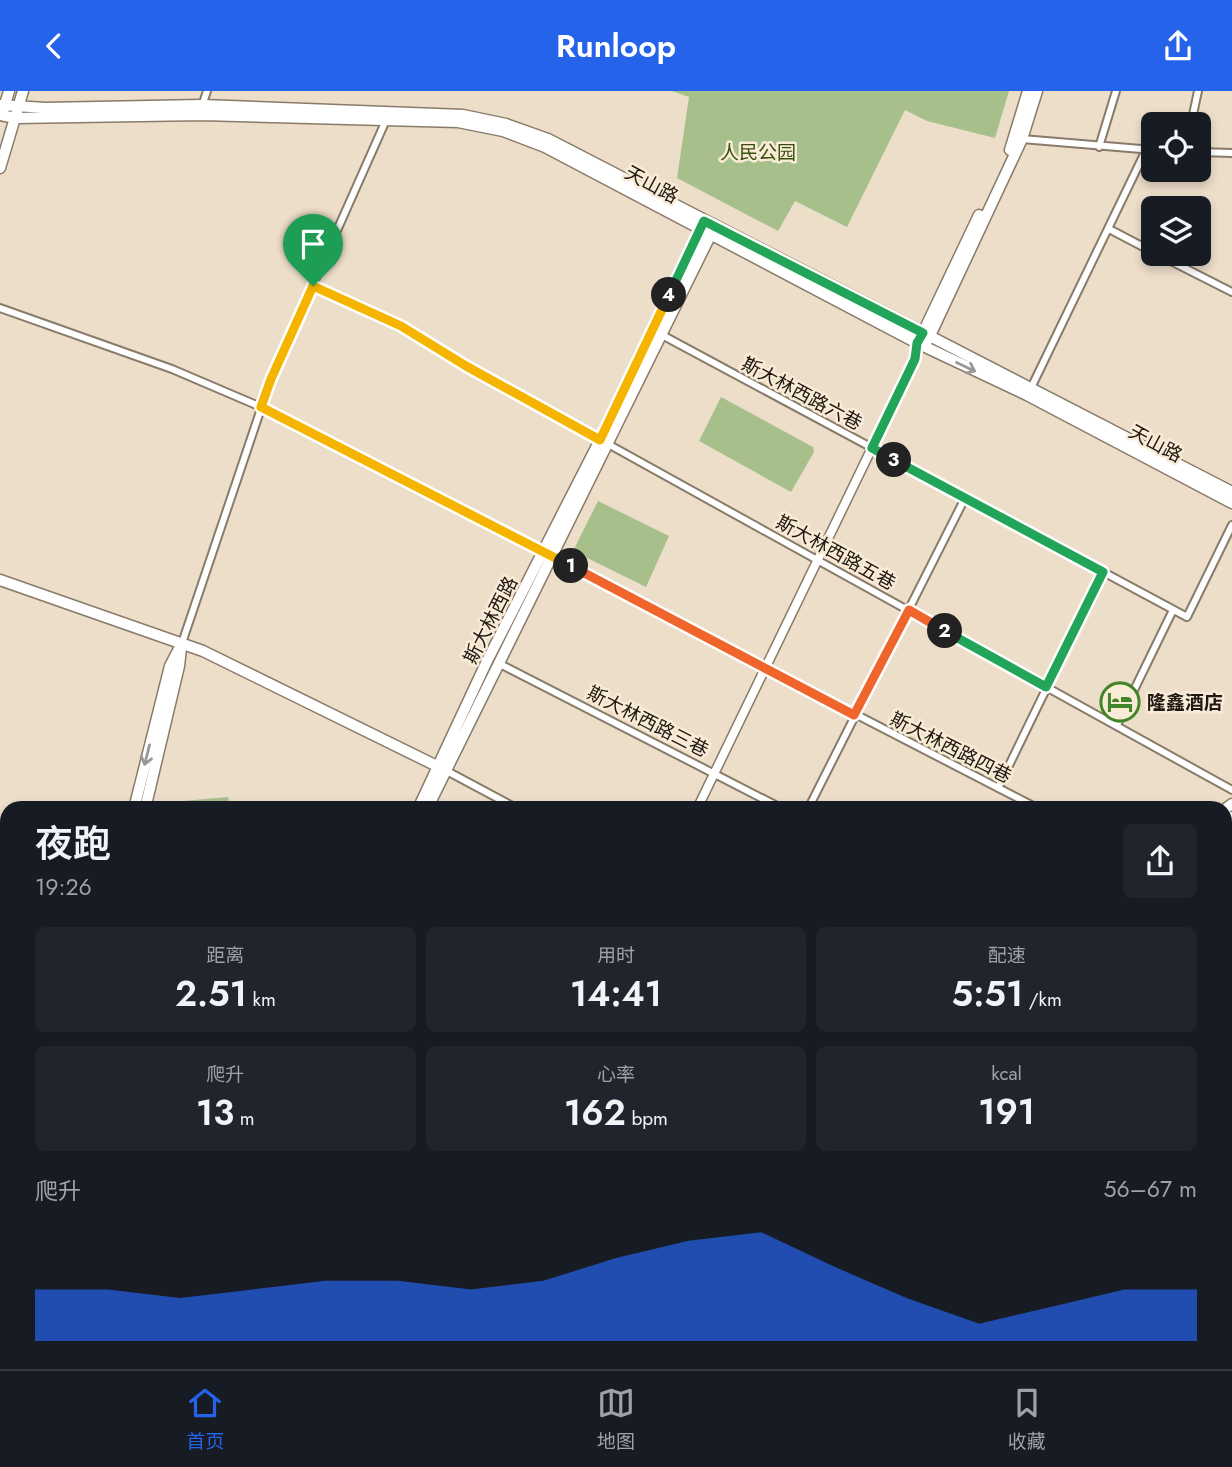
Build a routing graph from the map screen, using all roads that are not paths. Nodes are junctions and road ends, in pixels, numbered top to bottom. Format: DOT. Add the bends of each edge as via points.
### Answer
graph roads {
  1 [pos="9,91"];
  2 [pos="23,91"];
  3 [pos="207,91"];
  4 [pos="1028,91"];
  5 [pos="1037,91"];
  6 [pos="1116,91"];
  7 [pos="1198,91"];
  8 [pos="202,110"];
  9 [pos="1,112"];
  10 [pos="17,112"];
  11 [pos="1194,112"];
  12 [pos="387,116"];
  13 [pos="1023,139"];
  14 [pos="1099,146"];
  15 [pos="1141,149"];
  16 [pos="1211,152"];
  17 [pos="1232,153"];
  18 [pos="1141,167"];
  19 [pos="0,168"];
  20 [pos="702,225"];
  21 [pos="1109,229"];
  22 [pos="713,231"];
  23 [pos="1141,246"];
  24 [pos="1181,266"];
  25 [pos="313,286"];
  26 [pos="1232,292"];
  27 [pos="0,308"];
  28 [pos="662,335"];
  29 [pos="927,335"];
  30 [pos="921,345"];
  31 [pos="1031,388"];
  32 [pos="261,407"];
  33 [pos="604,442"];
  34 [pos="872,448"];
  35 [pos="1232,492"];
  36 [pos="965,498"];
  37 [pos="1232,503"];
  38 [pos="1232,524"];
  39 [pos="548,554"];
  40 [pos="817,560"];
  41 [pos="1103,572"];
  42 [pos="0,580"];
  43 [pos="909,610"];
  44 [pos="1173,610"];
  45 [pos="181,643"];
  46 [pos="498,663"];
  47 [pos="765,668"];
  48 [pos="1046,687"];
  49 [pos="854,715"];
  50 [pos="1117,725"];
  51 [pos="442,769"];
  52 [pos="713,772"];
  53 [pos="998,788"];
  54 [pos="1232,790"];
  55 [pos="136,801"];
  56 [pos="147,801"];
  57 [pos="423,801"];
  58 [pos="430,801"];
  59 [pos="503,801"];
  60 [pos="700,801"];
  61 [pos="768,801"];
  62 [pos="812,801"];
  63 [pos="1023,801"];
  1 -- 9 [label="main road"];
  2 -- 10 [label="main road"];
  3 -- 8 [label="street"];
  4 -- 29 [label="main road" via="1015,140"];
  5 -- 13 [label="main road"];
  6 -- 14 [label="street"];
  7 -- 11 [label="street"];
  8 -- 10 [label="main road, 天山路"];
  8 -- 12 [label="main road, 天山路"];
  9 -- 10 [label="main road, 天山路"];
  10 -- 19 [label="main road"];
  12 -- 20 [label="main road, 天山路" via="463,115 506,124 548,139"];
  12 -- 25 [label="street"];
  13 -- 14 [label="street"];
  13 -- 29 [label="main road"];
  14 -- 15 [label="street"];
  16 -- 17 [label="street"];
  18 -- 21 [label="street"];
  20 -- 22 [label="main road, 天山路"];
  20 -- 33 [label="main road, 斯大林西路"];
  21 -- 23 [label="street"];
  21 -- 31 [label="street"];
  22 -- 28 [label="main road, 斯大林西路"];
  22 -- 29 [label="main road, 天山路"];
  22 -- 30 [label="main road, 天山路"];
  24 -- 26 [label="street"];
  25 -- 32 [label="street"];
  25 -- 33 [label="street, 斯大林西路五巷" via="401,326"];
  27 -- 32 [label="street, 斯大林西路四巷" via="172,369"];
  28 -- 33 [label="main road, 斯大林西路"];
  28 -- 34 [label="street, 斯大林西路六巷"];
  29 -- 30 [label="main road"];
  29 -- 31 [label="main road, 天山路"];
  30 -- 34 [label="street"];
  30 -- 37 [label="main road, 天山路, one-way"];
  31 -- 35 [label="main road, 天山路"];
  32 -- 39 [label="street, 斯大林西路四巷"];
  32 -- 45 [label="street"];
  33 -- 39 [label="main road, 斯大林西路"];
  33 -- 40 [label="street, 斯大林西路五巷"];
  34 -- 36 [label="street, 斯大林西路六巷"];
  34 -- 40 [label="street"];
  36 -- 41 [label="street, 斯大林西路六巷"];
  36 -- 43 [label="street"];
  38 -- 44 [label="street, 斯大林西路六巷" via="1187,617"];
  39 -- 46 [label="main road, 斯大林西路"];
  39 -- 47 [label="street, 斯大林西路四巷"];
  39 -- 51 [label="main road, 斯大林西路" via="487,661"];
  40 -- 43 [label="street, 斯大林西路五巷"];
  40 -- 47 [label="street"];
  41 -- 44 [label="street, 斯大林西路六巷"];
  41 -- 48 [label="street"];
  42 -- 45 [label="main road"];
  43 -- 48 [label="street, 斯大林西路五巷"];
  43 -- 49 [label="street"];
  44 -- 50 [label="street"];
  45 -- 51 [label="main road"];
  45 -- 55 [label="main road, one-way" via="170,666"];
  45 -- 56 [label="main road" via="180,666"];
  46 -- 51 [label="main road, 斯大林西路"];
  46 -- 52 [label="street, 斯大林西路三巷"];
  47 -- 49 [label="street, 斯大林西路四巷"];
  47 -- 52 [label="street"];
  48 -- 50 [label="street, 斯大林西路五巷"];
  48 -- 53 [label="street"];
  49 -- 53 [label="street, 斯大林西路四巷"];
  49 -- 62 [label="street"];
  50 -- 54 [label="street, 斯大林西路五巷"];
  51 -- 57 [label="main road, 斯大林西路"];
  51 -- 58 [label="main road, 斯大林西路"];
  51 -- 59 [label="street"];
  52 -- 60 [label="street"];
  52 -- 61 [label="street, 斯大林西路三巷"];
  53 -- 63 [label="street, 斯大林西路四巷"];
}
